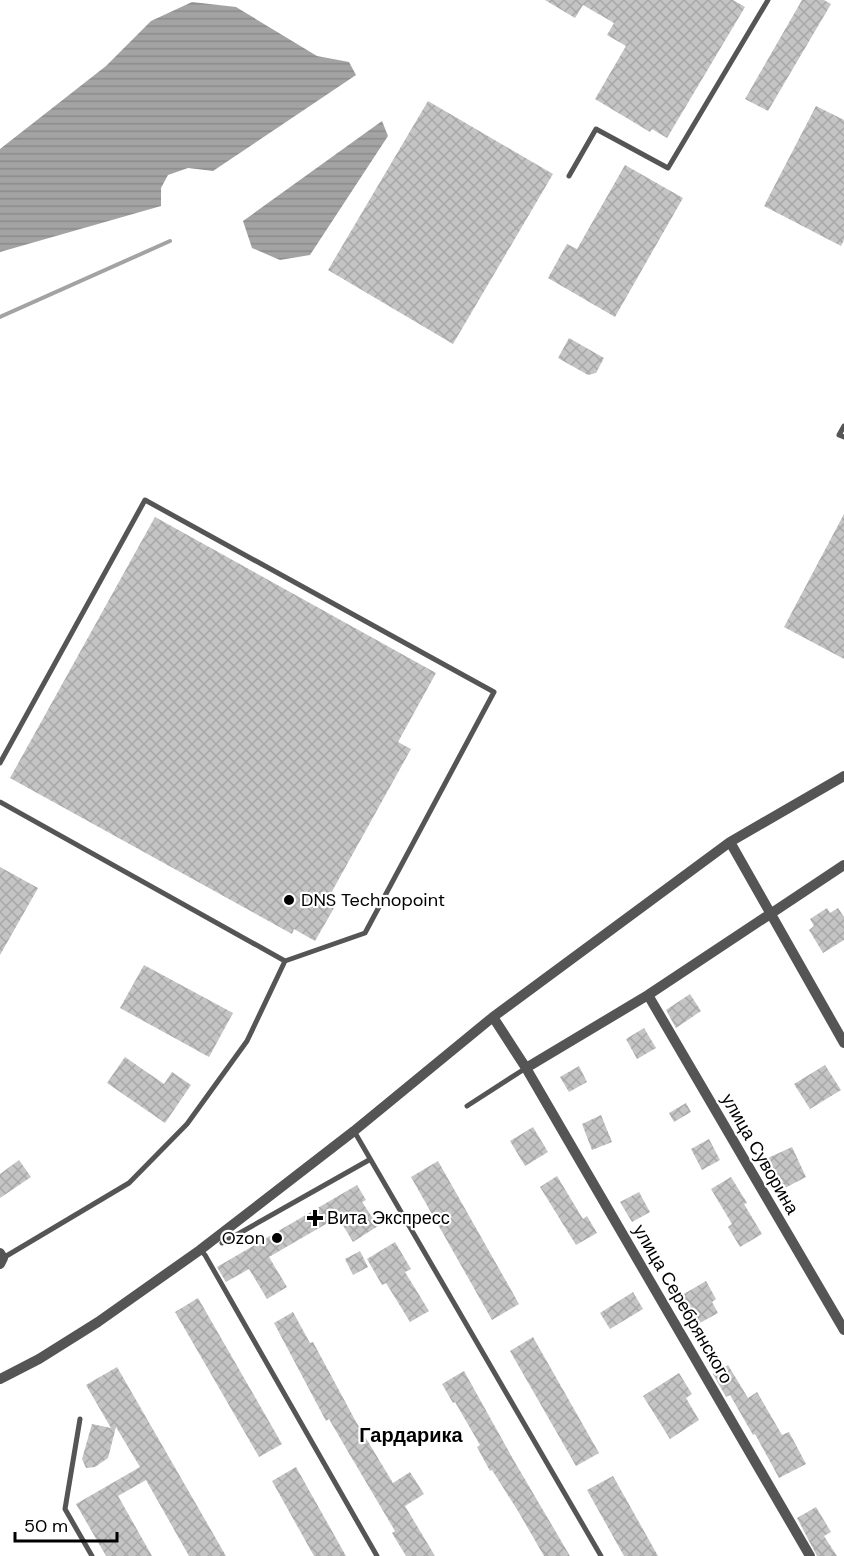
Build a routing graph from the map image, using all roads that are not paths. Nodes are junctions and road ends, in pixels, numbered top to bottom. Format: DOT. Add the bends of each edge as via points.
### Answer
graph roads {
  1 [pos="768,0"];
  2 [pos="569,176"];
  3 [pos="844,426"];
  4 [pos="844,437"];
  5 [pos="0,763"];
  6 [pos="844,776"];
  7 [pos="0,802"];
  8 [pos="730,842"];
  9 [pos="844,865"];
  10 [pos="770,914"];
  11 [pos="285,961"];
  12 [pos="648,995"];
  13 [pos="494,1017"];
  14 [pos="844,1043"];
  15 [pos="526,1068"];
  16 [pos="467,1106"];
  17 [pos="354,1131"];
  18 [pos="369,1160"];
  19 [pos="222,1244"];
  20 [pos="200,1250"];
  21 [pos="1,1258"];
  22 [pos="844,1330"];
  23 [pos="0,1379"];
  24 [pos="80,1419"];
  25 [pos="92,1556"];
  26 [pos="377,1556"];
  27 [pos="601,1556"];
  28 [pos="810,1556"];
  1 -- 2 [label="lane" via="668,168 596,129"];
  3 -- 4 [label="lane" via="839,435"];
  5 -- 11 [label="lane" via="145,500 494,692 366,933"];
  6 -- 8 [label="street"];
  7 -- 11 [label="lane"];
  8 -- 10 [label="street"];
  8 -- 13 [label="street"];
  9 -- 10 [label="street"];
  10 -- 12 [label="street"];
  10 -- 14 [label="street"];
  11 -- 21 [label="lane" via="247,1041 187,1124 129,1183"];
  12 -- 15 [label="street"];
  12 -- 22 [label="street, улица Суворина"];
  13 -- 15 [label="street, улица Серебрянского"];
  13 -- 17 [label="street"];
  15 -- 16 [label="lane"];
  15 -- 28 [label="street, улица Серебрянского"];
  17 -- 18 [label="lane"];
  17 -- 20 [label="street"];
  18 -- 19 [label="lane"];
  18 -- 27 [label="lane"];
  20 -- 23 [label="street" via="101,1326"];
  20 -- 26 [label="lane"];
  24 -- 25 [label="lane" via="65,1509"];
}
